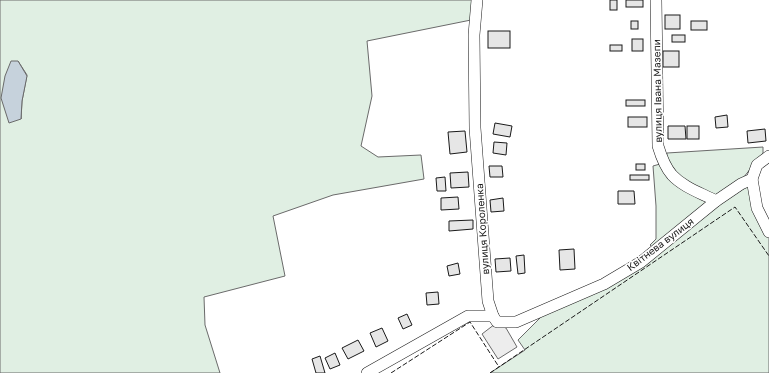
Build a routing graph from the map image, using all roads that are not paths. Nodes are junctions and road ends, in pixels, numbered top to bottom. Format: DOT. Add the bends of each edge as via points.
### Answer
graph roads {
  1 [pos="477,0"];
  2 [pos="656,0"];
  3 [pos="769,156"];
  4 [pos="752,179"];
  5 [pos="716,201"];
  6 [pos="769,232"];
  7 [pos="493,316"];
  8 [pos="384,368"];
  9 [pos="367,373"];
  1 -- 7 [label="street, вулиця Короленка" via="474,34 475,128 488,301"];
  2 -- 5 [label="street, вулиця Івана Мазепи" via="658,146 661,158 672,174 690,188"];
  3 -- 4 [label="street" via="757,165"];
  4 -- 5 [label="street, Квітнева вулиця"];
  4 -- 6 [label="street" via="757,208"];
  5 -- 7 [label="street, Квітнева вулиця" via="641,262 604,284 516,322 497,322"];
  7 -- 8 [label="street" via="468,316"];
  8 -- 9 [label="street"];
}
